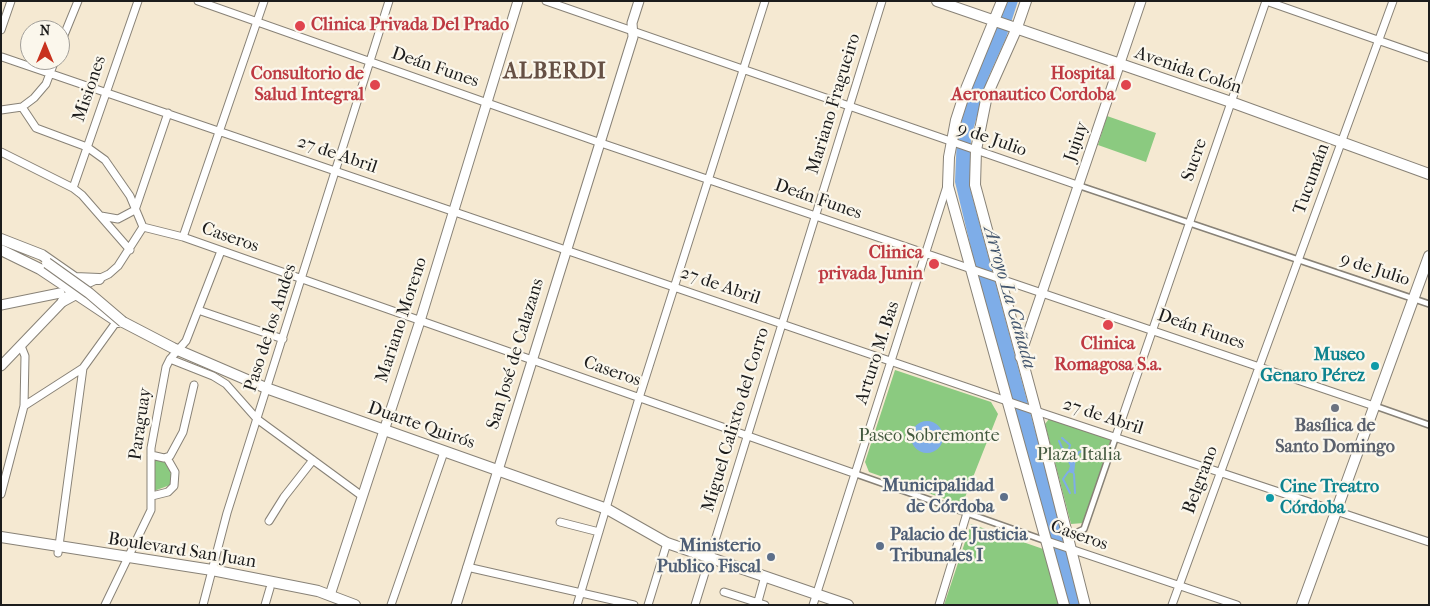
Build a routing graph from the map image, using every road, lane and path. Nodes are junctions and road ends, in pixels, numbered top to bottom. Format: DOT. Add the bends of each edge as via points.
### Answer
graph roads {
  1 [pos="11,1"];
  2 [pos="78,1"];
  3 [pos="138,1"];
  4 [pos="198,1"];
  5 [pos="264,1"];
  6 [pos="389,1"];
  7 [pos="518,1"];
  8 [pos="546,1"];
  9 [pos="639,1"];
  10 [pos="765,1"];
  11 [pos="882,1"];
  12 [pos="937,1"];
  13 [pos="1002,1"];
  14 [pos="1026,1"];
  15 [pos="1141,1"];
  16 [pos="1266,1"];
  17 [pos="1392,1"];
  18 [pos="70,21"];
  19 [pos="256,21"];
  20 [pos="994,22"];
  21 [pos="1,30"];
  22 [pos="631,30"];
  23 [pos="1016,30"];
  24 [pos="1378,41"];
  25 [pos="1,49"];
  26 [pos="2,58"];
  27 [pos="1429,58"];
  28 [pos="371,61"];
  29 [pos="1120,65"];
  30 [pos="51,70"];
  31 [pos="743,70"];
  32 [pos="50,73"];
  33 [pos="106,92"];
  34 [pos="486,101"];
  35 [pos="1231,102"];
  36 [pos="849,106"];
  37 [pos="22,107"];
  38 [pos="1,110"];
  39 [pos="168,113"];
  40 [pos="220,131"];
  41 [pos="951,141"];
  42 [pos="598,142"];
  43 [pos="1340,143"];
  44 [pos="87,147"];
  45 [pos="976,150"];
  46 [pos="1,152"];
  47 [pos="337,171"];
  48 [pos="1429,174"];
  49 [pos="708,178"];
  50 [pos="948,186"];
  51 [pos="1080,186"];
  52 [pos="73,188"];
  53 [pos="134,210"];
  54 [pos="454,211"];
  55 [pos="99,215"];
  56 [pos="816,215"];
  57 [pos="1189,224"];
  58 [pos="143,226"];
  59 [pos="183,237"];
  60 [pos="1,239"];
  61 [pos="1,244"];
  62 [pos="1,250"];
  63 [pos="130,250"];
  64 [pos="221,250"];
  65 [pos="566,250"];
  66 [pos="926,253"];
  67 [pos="1429,256"];
  68 [pos="1298,260"];
  69 [pos="971,269"];
  70 [pos="68,273"];
  71 [pos="51,277"];
  72 [pos="999,278"];
  73 [pos="99,279"];
  74 [pos="303,280"];
  75 [pos="675,286"];
  76 [pos="88,287"];
  77 [pos="75,292"];
  78 [pos="1044,292"];
  79 [pos="1413,298"];
  80 [pos="61,299"];
  81 [pos="1429,304"];
  82 [pos="1,305"];
  83 [pos="198,310"];
  84 [pos="120,321"];
  85 [pos="420,321"];
  86 [pos="782,323"];
  87 [pos="1152,330"];
  88 [pos="144,334"];
  89 [pos="283,339"];
  90 [pos="21,346"];
  91 [pos="178,350"];
  92 [pos="1020,357"];
  93 [pos="170,359"];
  94 [pos="892,360"];
  95 [pos="531,361"];
  96 [pos="1,366"];
  97 [pos="1259,366"];
  98 [pos="83,368"];
  99 [pos="194,385"];
  100 [pos="266,388"];
  101 [pos="639,398"];
  102 [pos="1008,400"];
  103 [pos="24,406"];
  104 [pos="1374,406"];
  105 [pos="1036,411"];
  106 [pos="257,420"];
  107 [pos="1429,425"];
  108 [pos="384,431"];
  109 [pos="746,435"];
  110 [pos="1116,436"];
  111 [pos="444,452"];
  112 [pos="151,455"];
  113 [pos="167,458"];
  114 [pos="313,460"];
  115 [pos="498,470"];
  116 [pos="1221,472"];
  117 [pos="856,474"];
  118 [pos="1,494"];
  119 [pos="152,496"];
  120 [pos="362,496"];
  121 [pos="607,509"];
  122 [pos="1336,511"];
  123 [pos="967,513"];
  124 [pos="270,521"];
  125 [pos="560,522"];
  126 [pos="599,532"];
  127 [pos="1,537"];
  128 [pos="1067,537"];
  129 [pos="1047,541"];
  130 [pos="1429,542"];
  131 [pos="1,543"];
  132 [pos="667,543"];
  133 [pos="1070,549"];
  134 [pos="58,550"];
  135 [pos="710,558"];
  136 [pos="128,561"];
  137 [pos="467,567"];
  138 [pos="211,574"];
  139 [pos="765,576"];
  140 [pos="1179,586"];
  141 [pos="270,588"];
  142 [pos="724,592"];
  143 [pos="580,594"];
  144 [pos="815,600"];
  145 [pos="331,601"];
  146 [pos="760,604"];
  147 [pos="105,605"];
  148 [pos="202,605"];
  149 [pos="266,605"];
  150 [pos="356,605"];
  151 [pos="391,605"];
  152 [pos="456,605"];
  153 [pos="577,605"];
  154 [pos="634,605"];
  155 [pos="648,605"];
  156 [pos="695,605"];
  157 [pos="848,605"];
  158 [pos="939,605"];
  159 [pos="1064,605"];
  160 [pos="1085,605"];
  161 [pos="1172,605"];
  162 [pos="1237,605"];
  163 [pos="1302,605"];
  1 -- 21 [label="street"];
  2 -- 18 [label="street"];
  3 -- 33 [label="street, Misiones"];
  4 -- 19 [label="street, Deán Funes"];
  5 -- 19 [label="street"];
  6 -- 28 [label="street, Paso de los Andes"];
  7 -- 34 [label="street, Mariano Moreno"];
  8 -- 22 [label="street, 9 de Julio"];
  9 -- 22 [label="street, San José de Calazans"];
  10 -- 31 [label="street"];
  11 -- 36 [label="street, Mariano Fragueiro"];
  12 -- 20 [label="main road, Avenida Colón"];
  13 -- 20 [label="main road"];
  14 -- 23 [label="main road"];
  15 -- 29 [label="street, Jujuy"];
  16 -- 24 [label="street"];
  16 -- 35 [label="street, Sucre"];
  17 -- 24 [label="street, Tucumán"];
  19 -- 28 [label="street, Deán Funes"];
  19 -- 40 [label="street"];
  20 -- 23 [label="main road, Avenida Colón"];
  20 -- 41 [label="main road" via="966,89"];
  22 -- 31 [label="street, 9 de Julio"];
  22 -- 42 [label="street, San José de Calazans" via="633,36"];
  23 -- 29 [label="main road, Avenida Colón"];
  23 -- 45 [label="main road" via="987,95"];
  24 -- 27 [label="street"];
  24 -- 43 [label="street, Tucumán"];
  25 -- 26 [label="street"];
  26 -- 32 [label="street, 27 de Abril"];
  28 -- 34 [label="street, Deán Funes"];
  28 -- 47 [label="street, Paso de los Andes"];
  29 -- 35 [label="main road, Avenida Colón"];
  29 -- 51 [label="street, Jujuy"];
  30 -- 32 [label="street"];
  31 -- 36 [label="street, 9 de Julio"];
  31 -- 49 [label="street"];
  32 -- 33 [label="street, 27 de Abril"];
  32 -- 37 [label="street" via="41,91"];
  33 -- 39 [label="street, 27 de Abril"];
  33 -- 44 [label="street, Misiones"];
  34 -- 42 [label="street, Deán Funes"];
  34 -- 54 [label="street, Mariano Moreno"];
  35 -- 43 [label="main road, Avenida Colón"];
  35 -- 57 [label="street, Sucre"];
  36 -- 41 [label="street, 9 de Julio"];
  36 -- 56 [label="street, Mariano Fragueiro"];
  37 -- 38 [label="street"];
  37 -- 44 [label="street" via="36,128"];
  39 -- 40 [label="street, 27 de Abril"];
  39 -- 53 [label="street"];
  40 -- 47 [label="street, 27 de Abril"];
  40 -- 59 [label="street"];
  41 -- 45 [label="street, 9 de Julio"];
  41 -- 50 [label="main road"];
  42 -- 49 [label="street, Deán Funes"];
  42 -- 65 [label="street, San José de Calazans"];
  43 -- 48 [label="main road, Avenida Colón"];
  43 -- 68 [label="street, Tucumán"];
  44 -- 52 [label="street, Misiones"];
  44 -- 53 [label="street" via="95,151 117,175 130,196"];
  45 -- 51 [label="street, 9 de Julio"];
  45 -- 72 [label="main road" via="975,185"];
  46 -- 52 [label="street"];
  47 -- 54 [label="street, 27 de Abril"];
  47 -- 74 [label="street, Paso de los Andes"];
  49 -- 56 [label="street, Deán Funes"];
  49 -- 75 [label="street"];
  50 -- 66 [label="street, Arturo M. Bas"];
  50 -- 69 [label="main road"];
  51 -- 57 [label="street, 9 de Julio"];
  51 -- 78 [label="street, Jujuy"];
  52 -- 55 [label="street"];
  53 -- 55 [label="street" via="118,219"];
  53 -- 58 [label="street"];
  54 -- 65 [label="street, 27 de Abril"];
  54 -- 85 [label="street, Mariano Moreno"];
  55 -- 63 [label="street"];
  56 -- 66 [label="street, Deán Funes"];
  56 -- 86 [label="street, Miguel Calixto del Corro"];
  57 -- 68 [label="street, 9 de Julio"];
  57 -- 87 [label="street, Sucre"];
  58 -- 59 [label="street, Caseros"];
  58 -- 63 [label="street"];
  59 -- 64 [label="street, Caseros"];
  60 -- 70 [label="main road" via="42,255"];
  61 -- 84 [label="main road, Duarte Quirós, bridge" via="47,263 89,293"];
  62 -- 71 [label="main road"];
  63 -- 73 [label="street" via="118,266"];
  64 -- 74 [label="street, Caseros"];
  64 -- 83 [label="street, Paraguay"];
  65 -- 75 [label="street, 27 de Abril"];
  65 -- 95 [label="street, San José de Calazans"];
  66 -- 69 [label="street, Deán Funes"];
  66 -- 94 [label="street, Arturo M. Bas"];
  67 -- 79 [label="main road"];
  68 -- 79 [label="street, 9 de Julio"];
  68 -- 97 [label="street, Tucumán"];
  69 -- 72 [label="street, Deán Funes"];
  69 -- 102 [label="main road"];
  70 -- 73 [label="main road" via="75,278"];
  70 -- 77 [label="main road" via="75,284"];
  71 -- 77 [label="main road"];
  71 -- 80 [label="main road" via="57,284"];
  72 -- 78 [label="street, Deán Funes"];
  72 -- 92 [label="main road"];
  73 -- 76 [label="street"];
  74 -- 85 [label="street, Caseros"];
  74 -- 89 [label="street, Paso de los Andes"];
  75 -- 86 [label="street, 27 de Abril"];
  75 -- 101 [label="street"];
  76 -- 77 [label="main road"];
  76 -- 88 [label="main road"];
  77 -- 80 [label="main road"];
  77 -- 84 [label="main road"];
  78 -- 87 [label="street, Deán Funes"];
  78 -- 92 [label="street, Jujuy"];
  79 -- 81 [label="street, 9 de Julio"];
  79 -- 104 [label="main road"];
  80 -- 82 [label="street"];
  80 -- 90 [label="street"];
  83 -- 89 [label="street"];
  83 -- 91 [label="street, Paraguay" via="186,341"];
  84 -- 88 [label="main road, Duarte Quirós"];
  84 -- 98 [label="street"];
  85 -- 95 [label="street, Caseros"];
  85 -- 108 [label="street, Mariano Moreno"];
  86 -- 94 [label="street, 27 de Abril"];
  86 -- 109 [label="street, Miguel Calixto del Corro"];
  87 -- 97 [label="street, Deán Funes"];
  87 -- 110 [label="street, Sucre"];
  88 -- 91 [label="main road, Duarte Quirós"];
  89 -- 100 [label="street, Paso de los Andes"];
  90 -- 96 [label="street"];
  90 -- 103 [label="street" via="25,356"];
  91 -- 93 [label="street, Paraguay"];
  91 -- 100 [label="main road, Duarte Quirós"];
  92 -- 105 [label="main road"];
  93 -- 106 [label="street" via="226,384"];
  93 -- 112 [label="street, Paraguay" via="162,379"];
  94 -- 102 [label="street, 27 de Abril"];
  94 -- 117 [label="street, Arturo M. Bas"];
  95 -- 101 [label="street, Caseros"];
  95 -- 115 [label="street, San José de Calazans"];
  97 -- 104 [label="street, Deán Funes"];
  97 -- 116 [label="street, Belgrano"];
  98 -- 103 [label="street"];
  98 -- 134 [label="street"];
  99 -- 113 [label="street" via="183,432"];
  100 -- 106 [label="street, Paso de los Andes"];
  100 -- 108 [label="main road, Duarte Quirós"];
  101 -- 109 [label="street, Caseros"];
  101 -- 121 [label="street"];
  102 -- 105 [label="street, 27 de Abril"];
  102 -- 129 [label="main road"];
  103 -- 118 [label="street"];
  104 -- 107 [label="street, Deán Funes"];
  104 -- 122 [label="main road"];
  105 -- 110 [label="street, 27 de Abril"];
  105 -- 128 [label="main road"];
  106 -- 114 [label="street"];
  106 -- 138 [label="street, Paso de los Andes"];
  108 -- 111 [label="main road, Duarte Quirós"];
  108 -- 120 [label="street, Mariano Moreno"];
  109 -- 117 [label="street, Caseros"];
  109 -- 135 [label="street, Miguel Calixto del Corro"];
  110 -- 116 [label="street, 27 de Abril"];
  110 -- 128 [label="street" via="1084,528"];
  111 -- 115 [label="main road, Duarte Quirós"];
  111 -- 151 [label="street"];
  112 -- 113 [label="street"];
  112 -- 119 [label="street, Paraguay"];
  113 -- 119 [label="street" via="175,472 174,486 168,492"];
  114 -- 120 [label="street"];
  114 -- 124 [label="street"];
  115 -- 121 [label="main road, Duarte Quirós"];
  115 -- 137 [label="street, San José de Calazans"];
  116 -- 122 [label="street, 27 de Abril"];
  116 -- 140 [label="street, Belgrano"];
  117 -- 123 [label="street, Caseros"];
  117 -- 144 [label="street, Arturo M. Bas"];
  119 -- 136 [label="street, Paraguay" via="151,510"];
  120 -- 145 [label="street, Mariano Moreno"];
  121 -- 126 [label="street"];
  121 -- 132 [label="main road, Duarte Quirós"];
  122 -- 130 [label="street, 27 de Abril"];
  122 -- 163 [label="main road"];
  123 -- 129 [label="street, Caseros"];
  123 -- 158 [label="street"];
  125 -- 126 [label="street"];
  126 -- 143 [label="street"];
  127 -- 134 [label="main road, Boulevard San Juan"];
  128 -- 133 [label="main road"];
  129 -- 133 [label="street, Caseros"];
  129 -- 159 [label="main road"];
  131 -- 134 [label="main road, Boulevard San Juan"];
  132 -- 135 [label="main road, Duarte Quirós"];
  132 -- 155 [label="street"];
  133 -- 140 [label="street, Caseros"];
  133 -- 160 [label="main road"];
  134 -- 136 [label="main road, Boulevard San Juan"];
  135 -- 139 [label="main road, Duarte Quirós"];
  135 -- 156 [label="street, Miguel Calixto del Corro"];
  136 -- 138 [label="main road, Boulevard San Juan"];
  136 -- 147 [label="street, Paraguay"];
  137 -- 143 [label="street"];
  137 -- 152 [label="street, San José de Calazans"];
  138 -- 141 [label="main road, Boulevard San Juan"];
  138 -- 145 [label="main road, Boulevard San Juan"];
  138 -- 148 [label="street, Paso de los Andes"];
  139 -- 144 [label="main road, Duarte Quirós"];
  139 -- 146 [label="street"];
  140 -- 161 [label="street, Belgrano"];
  140 -- 162 [label="street, Caseros"];
  141 -- 145 [label="main road, Boulevard San Juan"];
  141 -- 149 [label="street"];
  142 -- 146 [label="street"];
  143 -- 153 [label="street"];
  143 -- 154 [label="street"];
  144 -- 157 [label="main road, Duarte Quirós"];
  145 -- 150 [label="main road, Boulevard San Juan"];
}
